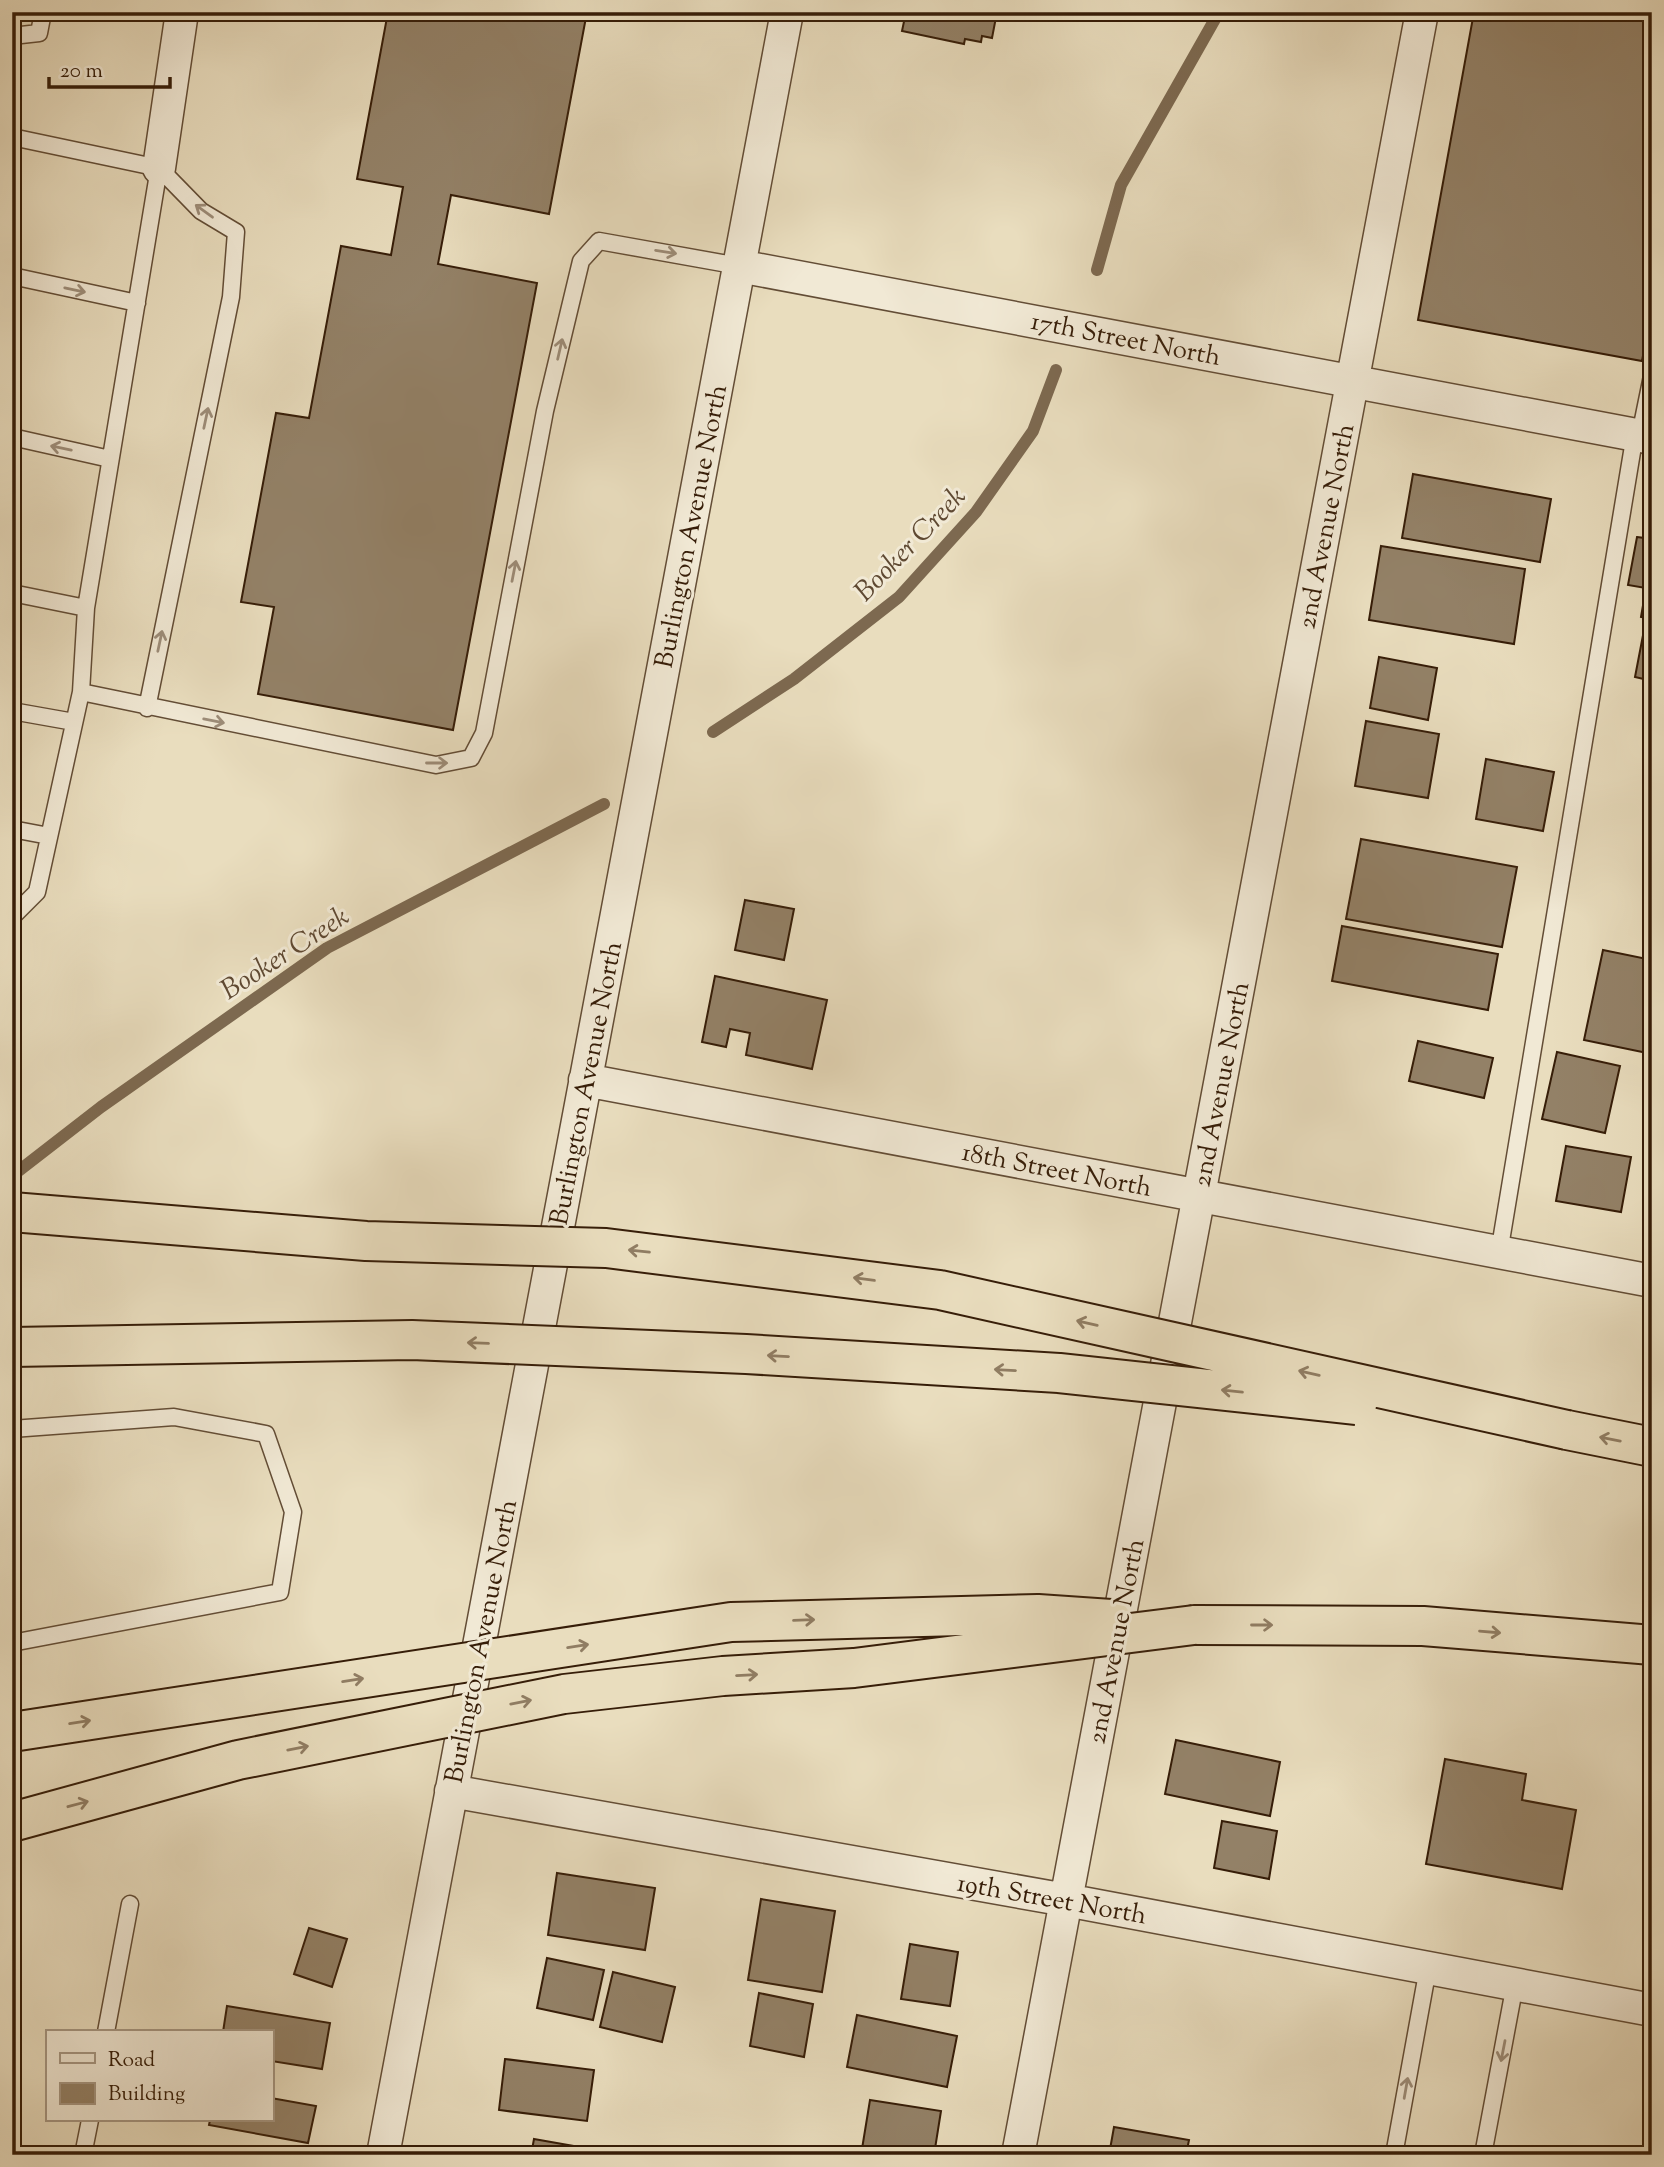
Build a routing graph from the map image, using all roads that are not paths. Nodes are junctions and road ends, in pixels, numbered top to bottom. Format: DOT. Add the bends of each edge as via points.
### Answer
graph roads {
  1 [pos="43,12"];
  2 [pos="182,12"];
  3 [pos="787,12"];
  4 [pos="1422,12"];
  5 [pos="12,36"];
  6 [pos="12,137"];
  7 [pos="159,168"];
  8 [pos="740,266"];
  9 [pos="12,276"];
  10 [pos="137,303"];
  11 [pos="1652,376"];
  12 [pos="1353,381"];
  13 [pos="1642,436"];
  14 [pos="12,437"];
  15 [pos="110,459"];
  16 [pos="12,593"];
  17 [pos="86,608"];
  18 [pos="81,692"];
  19 [pos="147,708"];
  20 [pos="12,711"];
  21 [pos="74,722"];
  22 [pos="12,829"];
  23 [pos="49,836"];
  24 [pos="12,917"];
  25 [pos="585,1080"];
  26 [pos="1199,1196"];
  27 [pos="12,1212"];
  28 [pos="1499,1253"];
  29 [pos="1652,1281"];
  30 [pos="12,1347"];
  31 [pos="12,1429"];
  32 [pos="1567,1430"];
  33 [pos="1652,1447"];
  34 [pos="1194,1625"];
  35 [pos="12,1638"];
  36 [pos="1652,1645"];
  37 [pos="12,1732"];
  38 [pos="451,1791"];
  39 [pos="12,1822"];
  40 [pos="1066,1900"];
  41 [pos="130,1904"];
  42 [pos="1428,1968"];
  43 [pos="1515,1984"];
  44 [pos="1652,2010"];
  45 [pos="106,2030"];
  46 [pos="90,2122"];
  47 [pos="83,2155"];
  48 [pos="383,2155"];
  49 [pos="1018,2155"];
  50 [pos="1394,2155"];
  51 [pos="1483,2155"];
  1 -- 5 [label="lane" via="39,33"];
  2 -- 7 [label="street"];
  3 -- 8 [label="street, Burlington Avenue North"];
  4 -- 12 [label="street, 2nd Avenue North"];
  6 -- 7 [label="lane"];
  7 -- 10 [label="lane"];
  19 -- 7 [label="lane, one-way" via="231,297 236,232 201,211"];
  8 -- 12 [label="street, 17th Street North"];
  19 -- 8 [label="lane, 17th Street North, one-way" via="436,765 471,758 484,733 545,411 581,261 599,242"];
  8 -- 25 [label="street, Burlington Avenue North"];
  9 -- 10 [label="lane, one-way"];
  10 -- 15 [label="lane"];
  11 -- 13 [label="lane"];
  12 -- 13 [label="street, 17th Street North"];
  12 -- 26 [label="street, 2nd Avenue North"];
  13 -- 28 [label="lane"];
  15 -- 14 [label="lane, one-way"];
  15 -- 17 [label="lane"];
  16 -- 17 [label="lane"];
  17 -- 18 [label="lane"];
  18 -- 19 [label="lane"];
  18 -- 21 [label="lane"];
  20 -- 21 [label="lane"];
  21 -- 23 [label="lane"];
  22 -- 23 [label="lane"];
  23 -- 24 [label="lane" via="37,892"];
  25 -- 26 [label="street, 18th Street North"];
  25 -- 38 [label="street, Burlington Avenue North"];
  26 -- 28 [label="street, 18th Street North"];
  26 -- 40 [label="street, 2nd Avenue North"];
  32 -- 27 [label="highway, one-way, bridge" via="940,1290 606,1248 366,1241"];
  28 -- 29 [label="street, 18th Street North"];
  32 -- 30 [label="highway, one-way, bridge" via="1059,1373 746,1354 412,1340"];
  31 -- 35 [label="lane" via="174,1417 266,1434 293,1512 280,1592 17,1642"];
  33 -- 32 [label="highway, one-way"];
  34 -- 36 [label="highway, one-way" via="1423,1626"];
  37 -- 34 [label="highway, one-way, bridge" via="731,1622 1038,1614"];
  39 -- 34 [label="highway, one-way, bridge" via="238,1760 564,1694 723,1676 854,1668"];
  38 -- 40 [label="street, 19th Street North"];
  38 -- 48 [label="street, Burlington Avenue North"];
  40 -- 42 [label="street, 19th Street North"];
  40 -- 49 [label="street, 2nd Avenue North"];
  41 -- 45 [label="lane"];
  42 -- 43 [label="street, 19th Street North"];
  50 -- 42 [label="lane, one-way"];
  43 -- 44 [label="street, 19th Street North"];
  43 -- 51 [label="lane, one-way"];
  46 -- 47 [label="lane"];
}
